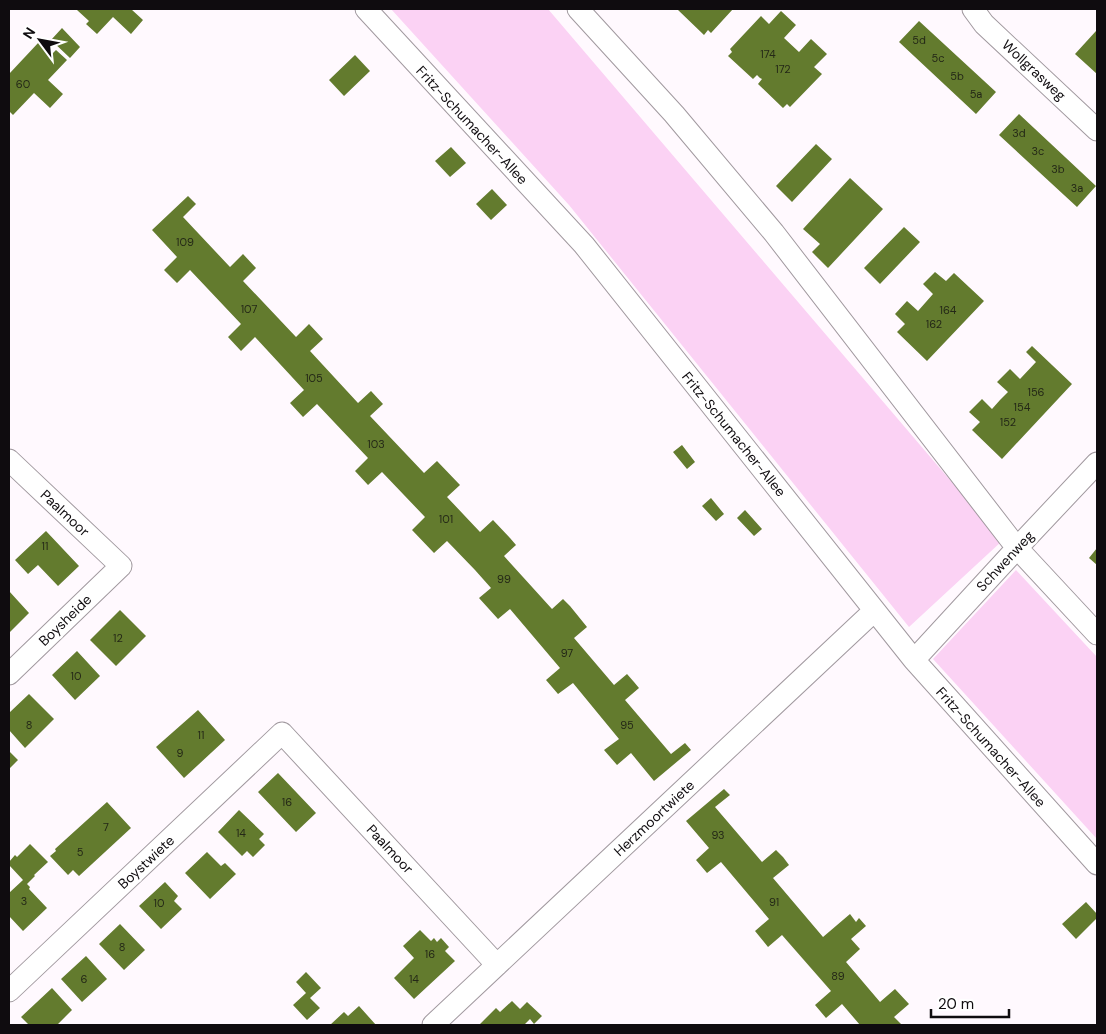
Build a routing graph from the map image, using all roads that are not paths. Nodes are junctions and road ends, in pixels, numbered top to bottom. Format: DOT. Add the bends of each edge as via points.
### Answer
graph roads {
  1 [pos="366,9"];
  2 [pos="578,9"];
  3 [pos="973,9"];
  4 [pos="1097,130"];
  5 [pos="9,460"];
  6 [pos="1097,463"];
  7 [pos="1017,548"];
  8 [pos="121,566"];
  9 [pos="874,610"];
  10 [pos="1097,634"];
  11 [pos="914,660"];
  12 [pos="9,674"];
  13 [pos="282,733"];
  14 [pos="1097,864"];
  15 [pos="497,965"];
  16 [pos="9,991"];
  17 [pos="433,1025"];
  1 -- 9 [label="street, Fritz-Schumacher-Allee" via="584,245"];
  2 -- 7 [label="street" via="674,114 774,233"];
  3 -- 4 [label="street, Wollgrasweg" via="984,24"];
  5 -- 8 [label="street, Paalmoor"];
  6 -- 7 [label="street, Schwenweg"];
  7 -- 10 [label="street"];
  7 -- 11 [label="street, Schwenweg"];
  8 -- 12 [label="street, Boysheide"];
  9 -- 11 [label="street, Fritz-Schumacher-Allee"];
  9 -- 15 [label="street, Herzmoortwiete"];
  11 -- 14 [label="street, Fritz-Schumacher-Allee"];
  13 -- 15 [label="street, Paalmoor"];
  13 -- 16 [label="street, Boystwiete"];
  15 -- 17 [label="street, Herzmoortwiete"];
}
